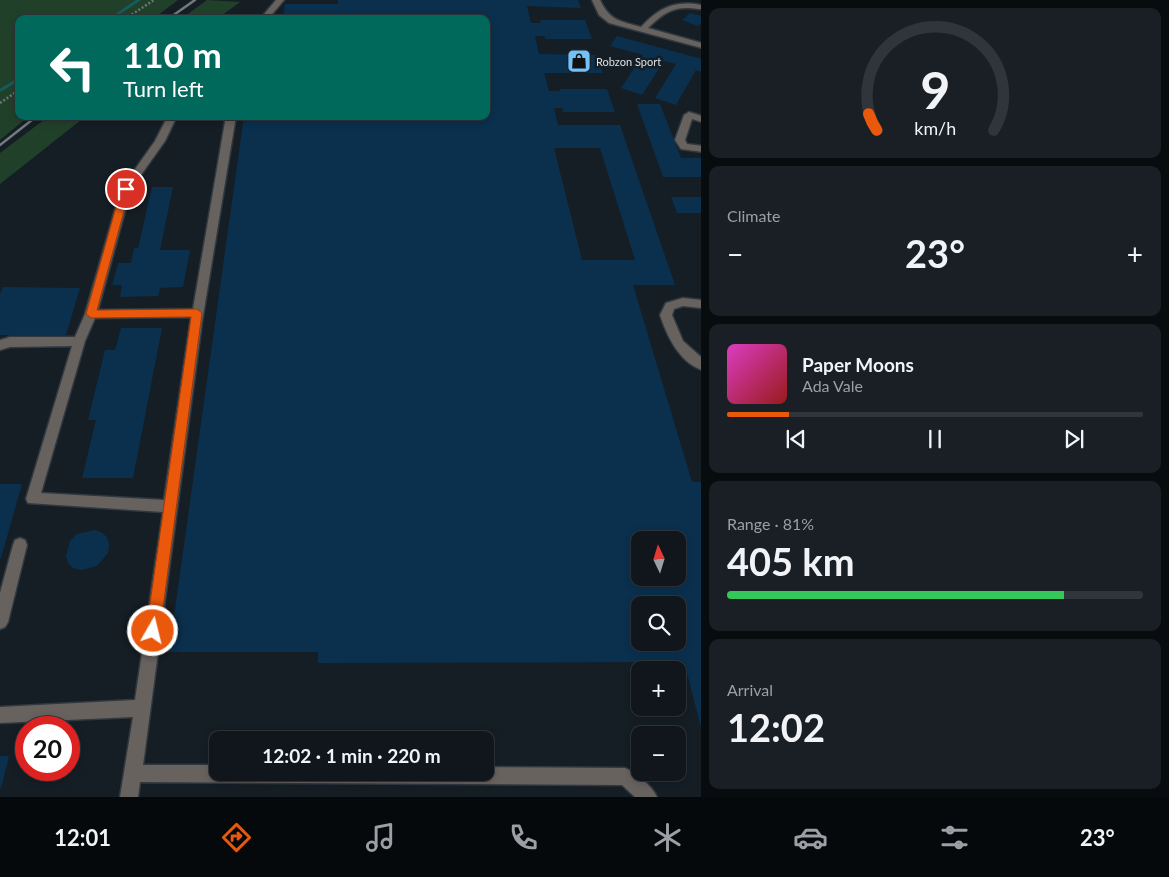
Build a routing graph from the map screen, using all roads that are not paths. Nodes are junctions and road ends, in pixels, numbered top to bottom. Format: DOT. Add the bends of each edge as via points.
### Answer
graph roads {
  1 [pos="280,0"];
  2 [pos="596,0"];
  3 [pos="698,7"];
  4 [pos="267,15"];
  5 [pos="642,30"];
  6 [pos="701,46"];
  7 [pos="701,119"];
  8 [pos="171,120"];
  9 [pos="230,120"];
  10 [pos="701,149"];
  11 [pos="701,304"];
  12 [pos="197,313"];
  13 [pos="91,314"];
  14 [pos="79,341"];
  15 [pos="0,345"];
  16 [pos="701,363"];
  17 [pos="171,506"];
  18 [pos="20,545"];
  19 [pos="0,622"];
  20 [pos="142,708"];
  21 [pos="0,715"];
  22 [pos="133,773"];
  23 [pos="130,797"];
  24 [pos="648,797"];
  1 -- 4 [label="street"];
  2 -- 5 [label="street" via="602,13 612,21"];
  3 -- 5 [label="street" via="673,4"];
  5 -- 6 [label="street"];
  7 -- 10 [label="street" via="689,115 680,140 684,147"];
  8 -- 13 [label="street" via="126,189"];
  9 -- 12 [label="street"];
  11 -- 16 [label="street" via="683,302 670,306 666,315 673,337 689,356"];
  12 -- 13 [label="street"];
  12 -- 17 [label="street"];
  13 -- 14 [label="street"];
  14 -- 15 [label="street"];
  14 -- 17 [label="street" via="33,499"];
  17 -- 20 [label="street"];
  18 -- 19 [label="street"];
  20 -- 21 [label="street"];
  20 -- 22 [label="street"];
  22 -- 23 [label="street"];
  22 -- 24 [label="street" via="625,777"];
}
